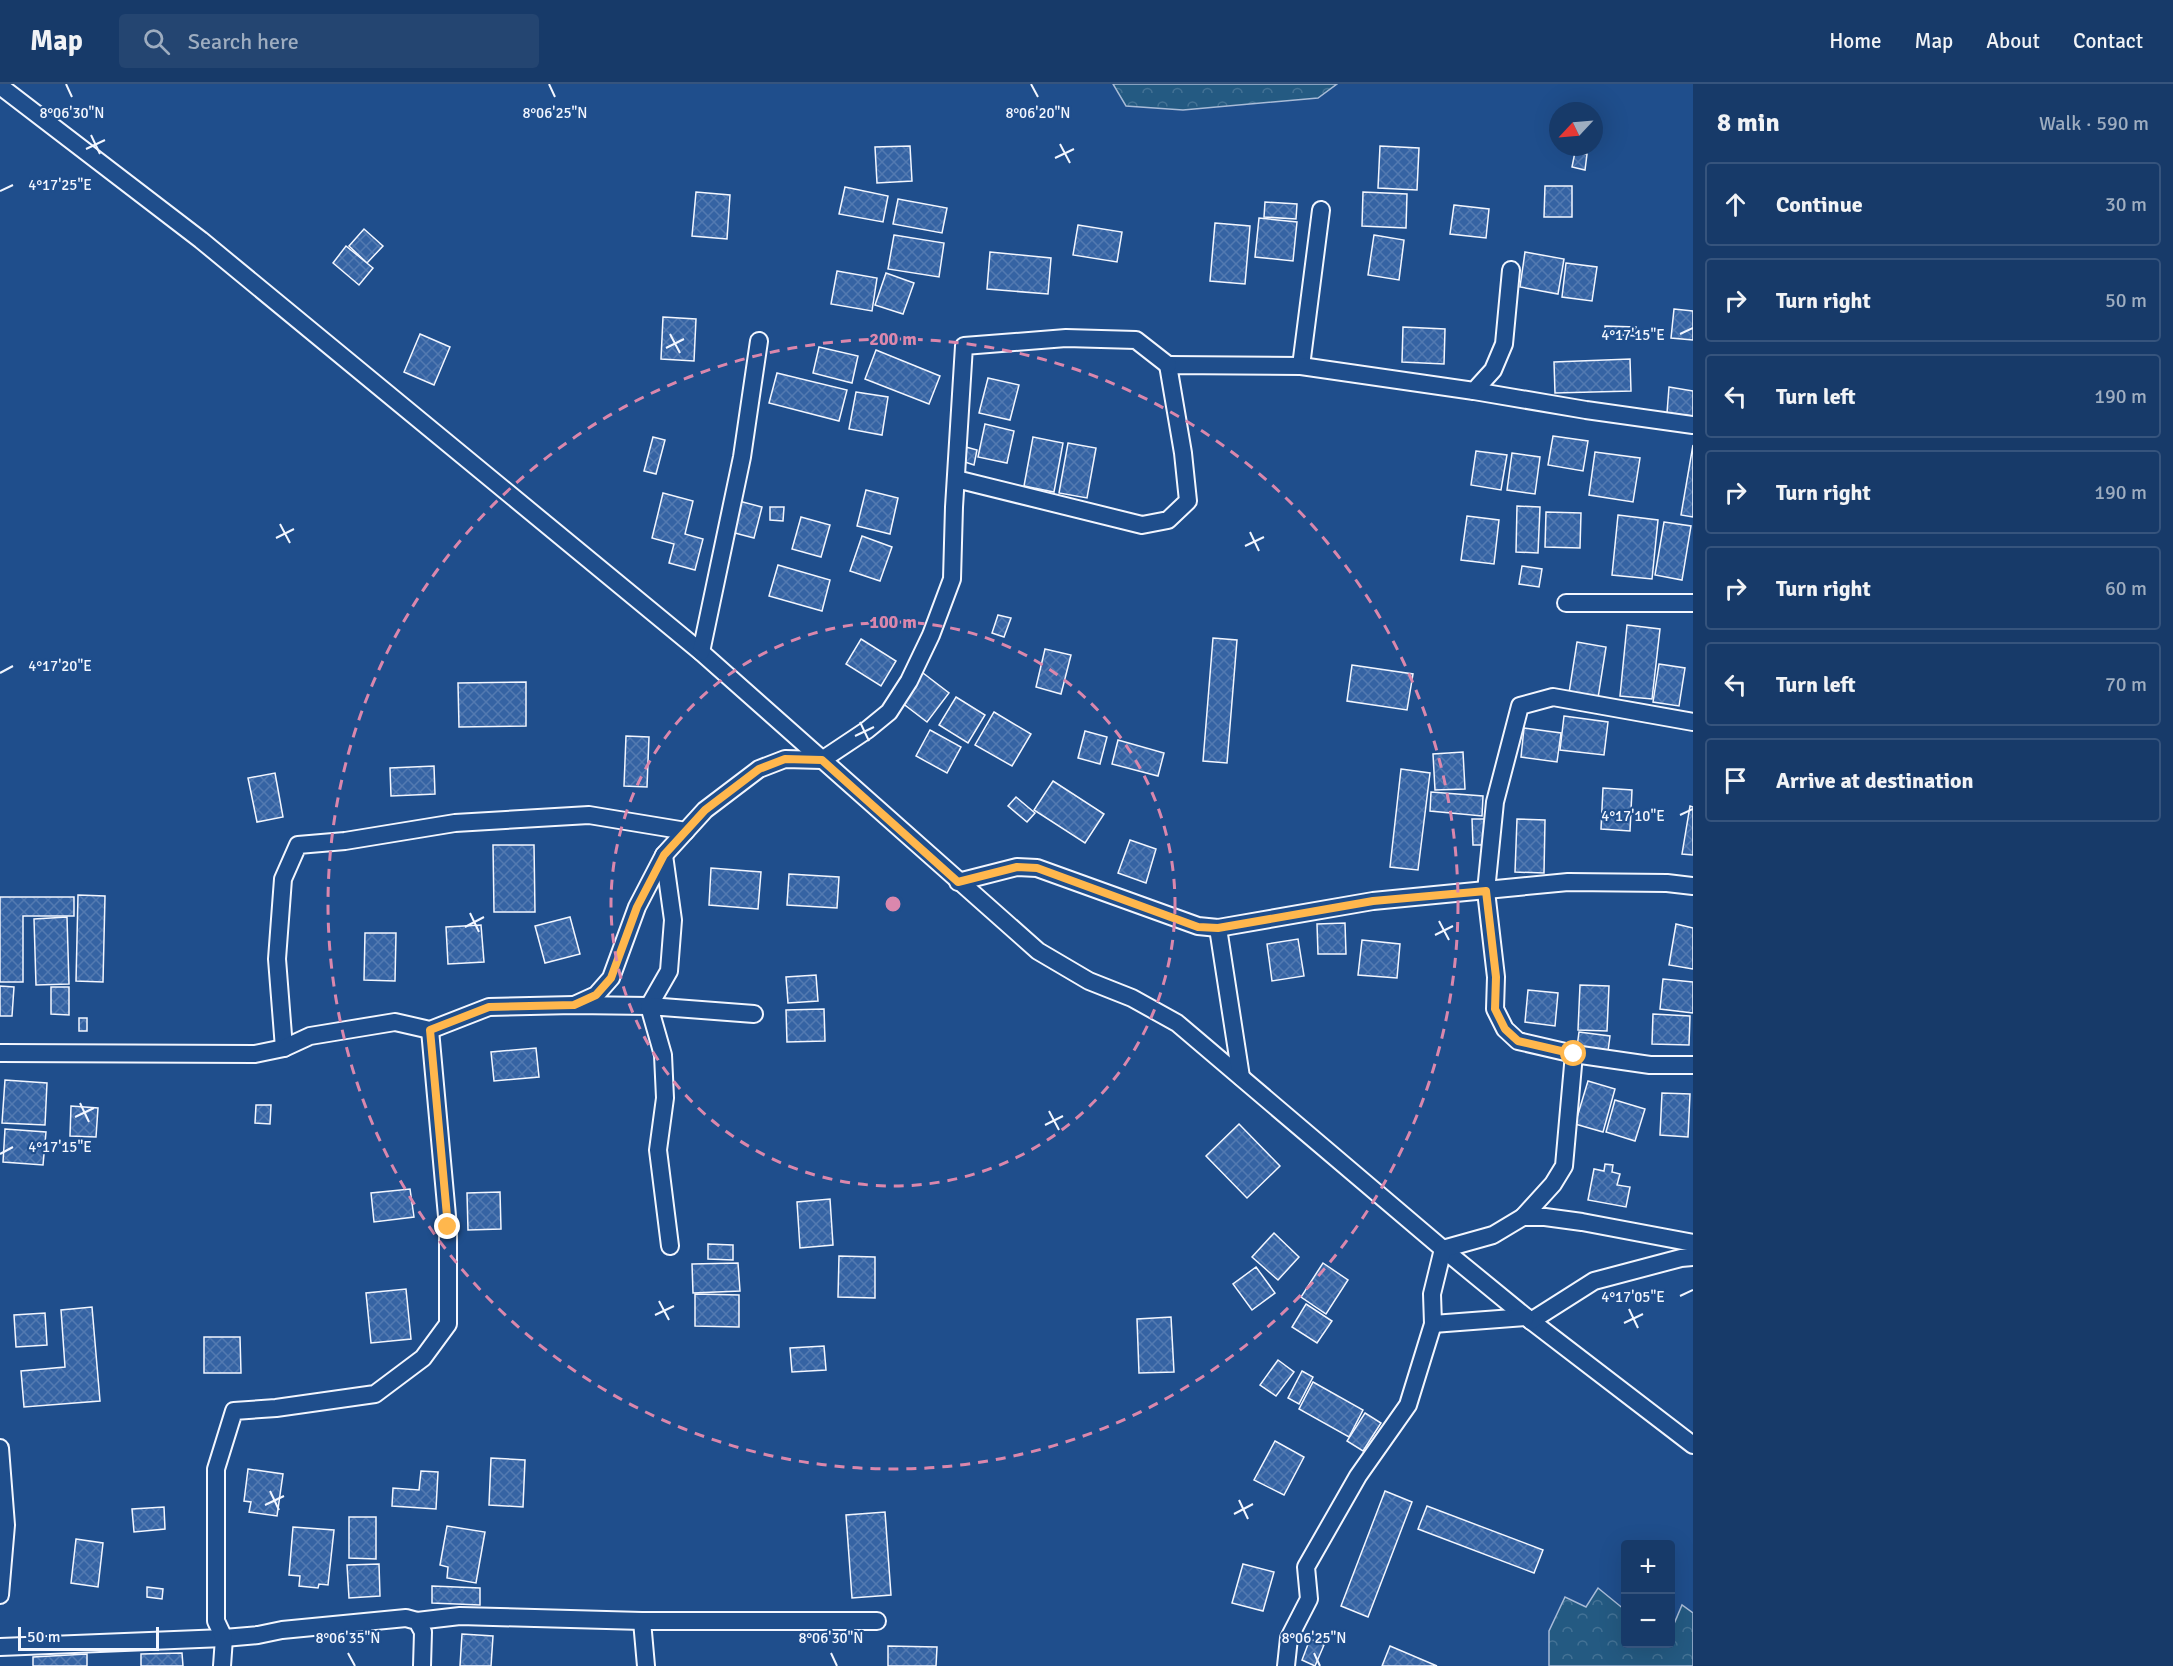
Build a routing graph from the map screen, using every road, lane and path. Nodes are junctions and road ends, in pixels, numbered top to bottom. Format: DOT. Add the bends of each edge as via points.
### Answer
graph roads {
  1 [pos="0,86"];
  2 [pos="1321,210"];
  3 [pos="1511,270"];
  4 [pos="759,341"];
  5 [pos="1168,365"];
  6 [pos="1301,366"];
  7 [pos="1474,391"];
  8 [pos="1693,425"];
  9 [pos="956,479"];
  10 [pos="1566,603"];
  11 [pos="1693,603"];
  12 [pos="700,652"];
  13 [pos="1693,722"];
  14 [pos="822,760"];
  15 [pos="686,831"];
  16 [pos="664,855"];
  17 [pos="958,882"];
  18 [pos="1693,886"];
  19 [pos="1486,891"];
  20 [pos="1218,928"];
  21 [pos="574,1005"];
  22 [pos="649,1006"];
  23 [pos="754,1014"];
  24 [pos="430,1030"];
  25 [pos="284,1048"];
  26 [pos="0,1053"];
  27 [pos="1574,1054"];
  28 [pos="1693,1065"];
  29 [pos="1241,1077"];
  30 [pos="1523,1217"];
  31 [pos="1693,1243"];
  32 [pos="670,1246"];
  33 [pos="1443,1249"];
  34 [pos="1693,1257"];
  35 [pos="1529,1319"];
  36 [pos="1433,1324"];
  37 [pos="1693,1445"];
  38 [pos="0,1448"];
  39 [pos="0,1595"];
  40 [pos="877,1621"];
  41 [pos="417,1622"];
  42 [pos="642,1622"];
  43 [pos="224,1638"];
  44 [pos="0,1647"];
  45 [pos="222,1666"];
  46 [pos="422,1666"];
  47 [pos="646,1666"];
  48 [pos="1286,1666"];
  1 -- 12 [label="street" via="201,240"];
  2 -- 6 [label="street"];
  3 -- 7 [label="street" via="1504,344 1493,370"];
  4 -- 12 [label="street" via="742,457"];
  5 -- 6 [label="street"];
  5 -- 9 [label="street" via="1136,340 1066,338 964,346"];
  5 -- 9 [label="street" via="1188,501 1168,520 1142,525"];
  6 -- 7 [label="street"];
  7 -- 8 [label="street"];
  9 -- 14 [label="street" via="951,579 931,635 889,712"];
  10 -- 11 [label="street"];
  12 -- 14 [label="street"];
  13 -- 19 [label="street" via="1553,697 1520,706 1495,802"];
  14 -- 15 [label="street" via="785,759 759,769 705,810"];
  14 -- 17 [label="street"];
  15 -- 16 [label="street"];
  15 -- 25 [label="street" via="589,815 455,823 298,845 283,879 277,959"];
  16 -- 21 [label="street" via="637,907 611,978 596,995"];
  16 -- 22 [label="street" via="673,920 669,971"];
  17 -- 20 [label="street" via="1017,867 1037,868 1198,927"];
  17 -- 29 [label="street" via="1038,951 1089,981 1132,998 1177,1023"];
  18 -- 19 [label="street" via="1594,881"];
  19 -- 20 [label="street" via="1373,901"];
  19 -- 27 [label="street" via="1496,977 1495,1009 1505,1029 1518,1041"];
  20 -- 29 [label="street"];
  21 -- 22 [label="street"];
  21 -- 24 [label="street" via="489,1007"];
  22 -- 23 [label="street"];
  22 -- 32 [label="street" via="663,1055 666,1098 658,1150"];
  24 -- 25 [label="street" via="395,1022 310,1036"];
  24 -- 43 [label="street" via="448,1227 448,1324 423,1358 375,1394 234,1411 216,1469 216,1621"];
  25 -- 26 [label="street" via="255,1054"];
  27 -- 28 [label="street" via="1650,1065"];
  27 -- 30 [label="street" via="1564,1166"];
  29 -- 33 [label="street"];
  30 -- 31 [label="street" via="1582,1222"];
  30 -- 33 [label="street" via="1493,1235"];
  33 -- 35 [label="street"];
  33 -- 36 [label="street" via="1432,1294"];
  34 -- 35 [label="street" via="1594,1281"];
  35 -- 36 [label="street"];
  35 -- 37 [label="street"];
  36 -- 48 [label="street" via="1408,1405 1358,1476 1306,1567 1309,1599 1289,1638"];
  38 -- 39 [label="street" via="6,1526"];
  40 -- 42 [label="street"];
  41 -- 42 [label="street" via="460,1616"];
  41 -- 43 [label="street" via="406,1618"];
  41 -- 46 [label="street" via="423,1632"];
  42 -- 47 [label="street"];
  43 -- 44 [label="street"];
  43 -- 45 [label="street"];
}
